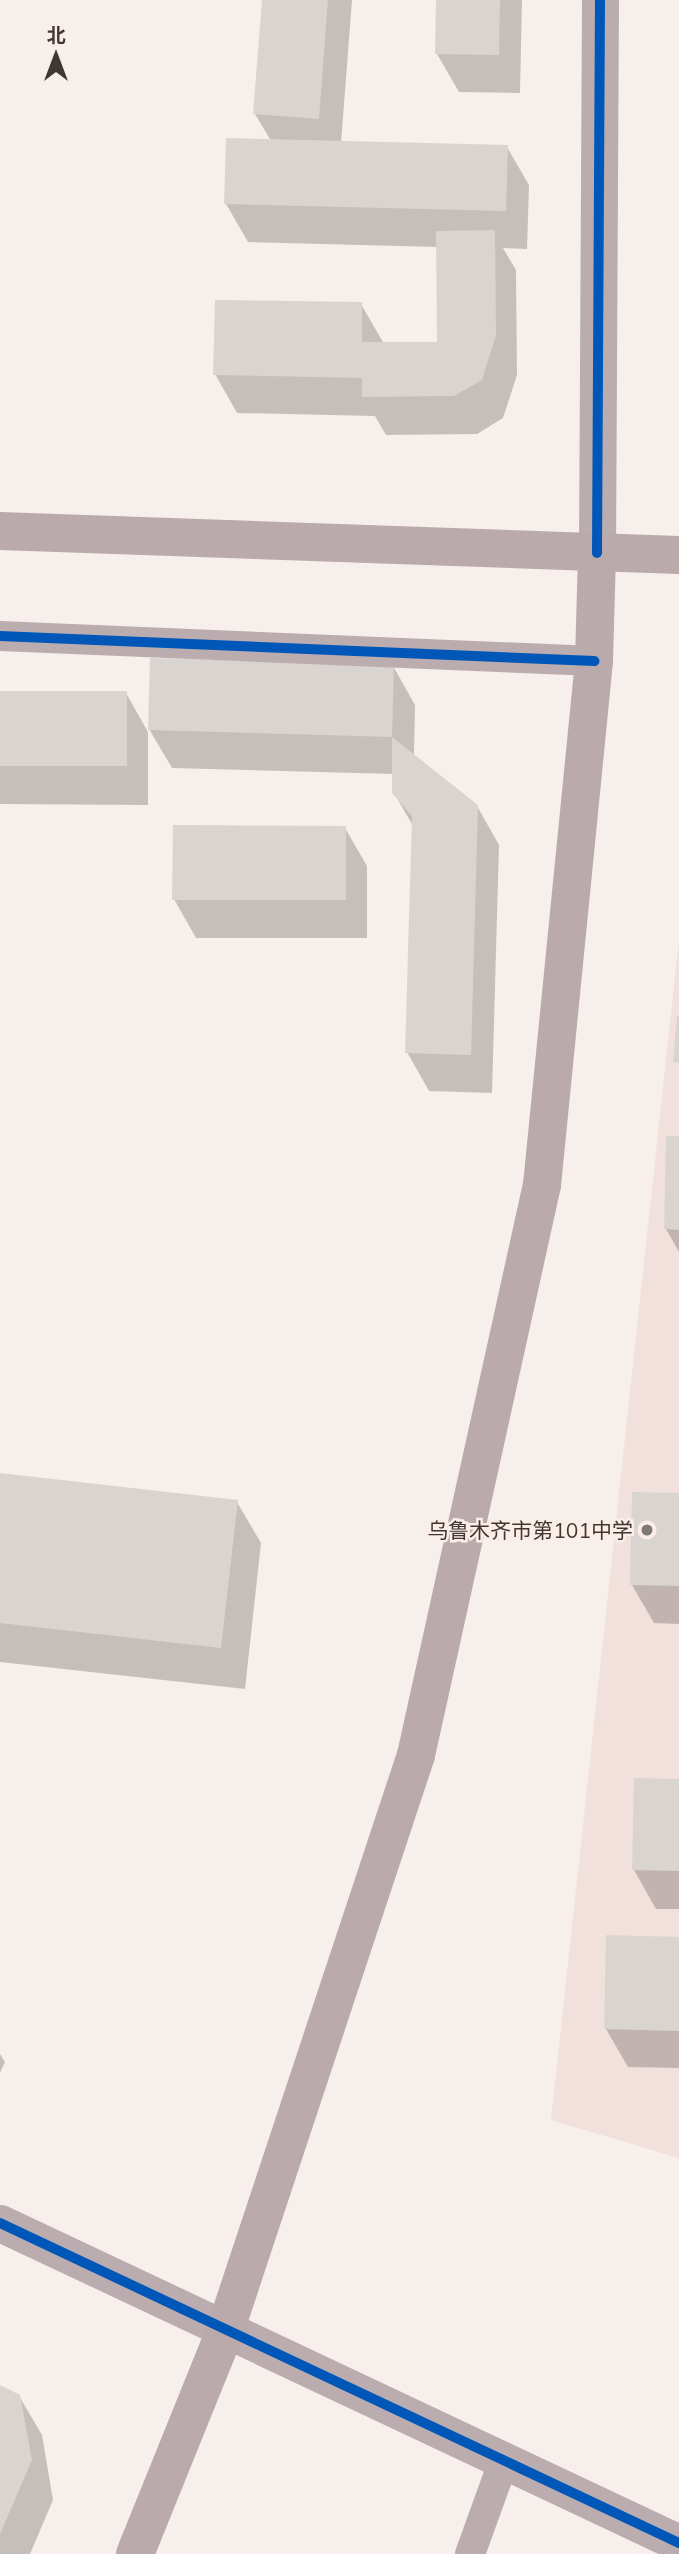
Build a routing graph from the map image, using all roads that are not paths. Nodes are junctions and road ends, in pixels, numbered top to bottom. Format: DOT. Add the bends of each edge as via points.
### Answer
graph roads {
  1 [pos="600,0"];
  2 [pos="0,531"];
  3 [pos="597,553"];
  4 [pos="679,555"];
  5 [pos="0,636"];
  6 [pos="594,660"];
  7 [pos="0,2223"];
  8 [pos="224,2334"];
  9 [pos="504,2460"];
  10 [pos="679,2543"];
  11 [pos="135,2554"];
  12 [pos="470,2554"];
  1 -- 3 [label="street"];
  2 -- 3 [label="main road"];
  3 -- 4 [label="main road"];
  3 -- 6 [label="main road"];
  5 -- 6 [label="street"];
  6 -- 8 [label="main road" via="542,1185 416,1755"];
  7 -- 8 [label="street"];
  8 -- 9 [label="street"];
  8 -- 11 [label="main road"];
  9 -- 10 [label="street"];
  9 -- 12 [label="street"];
}
